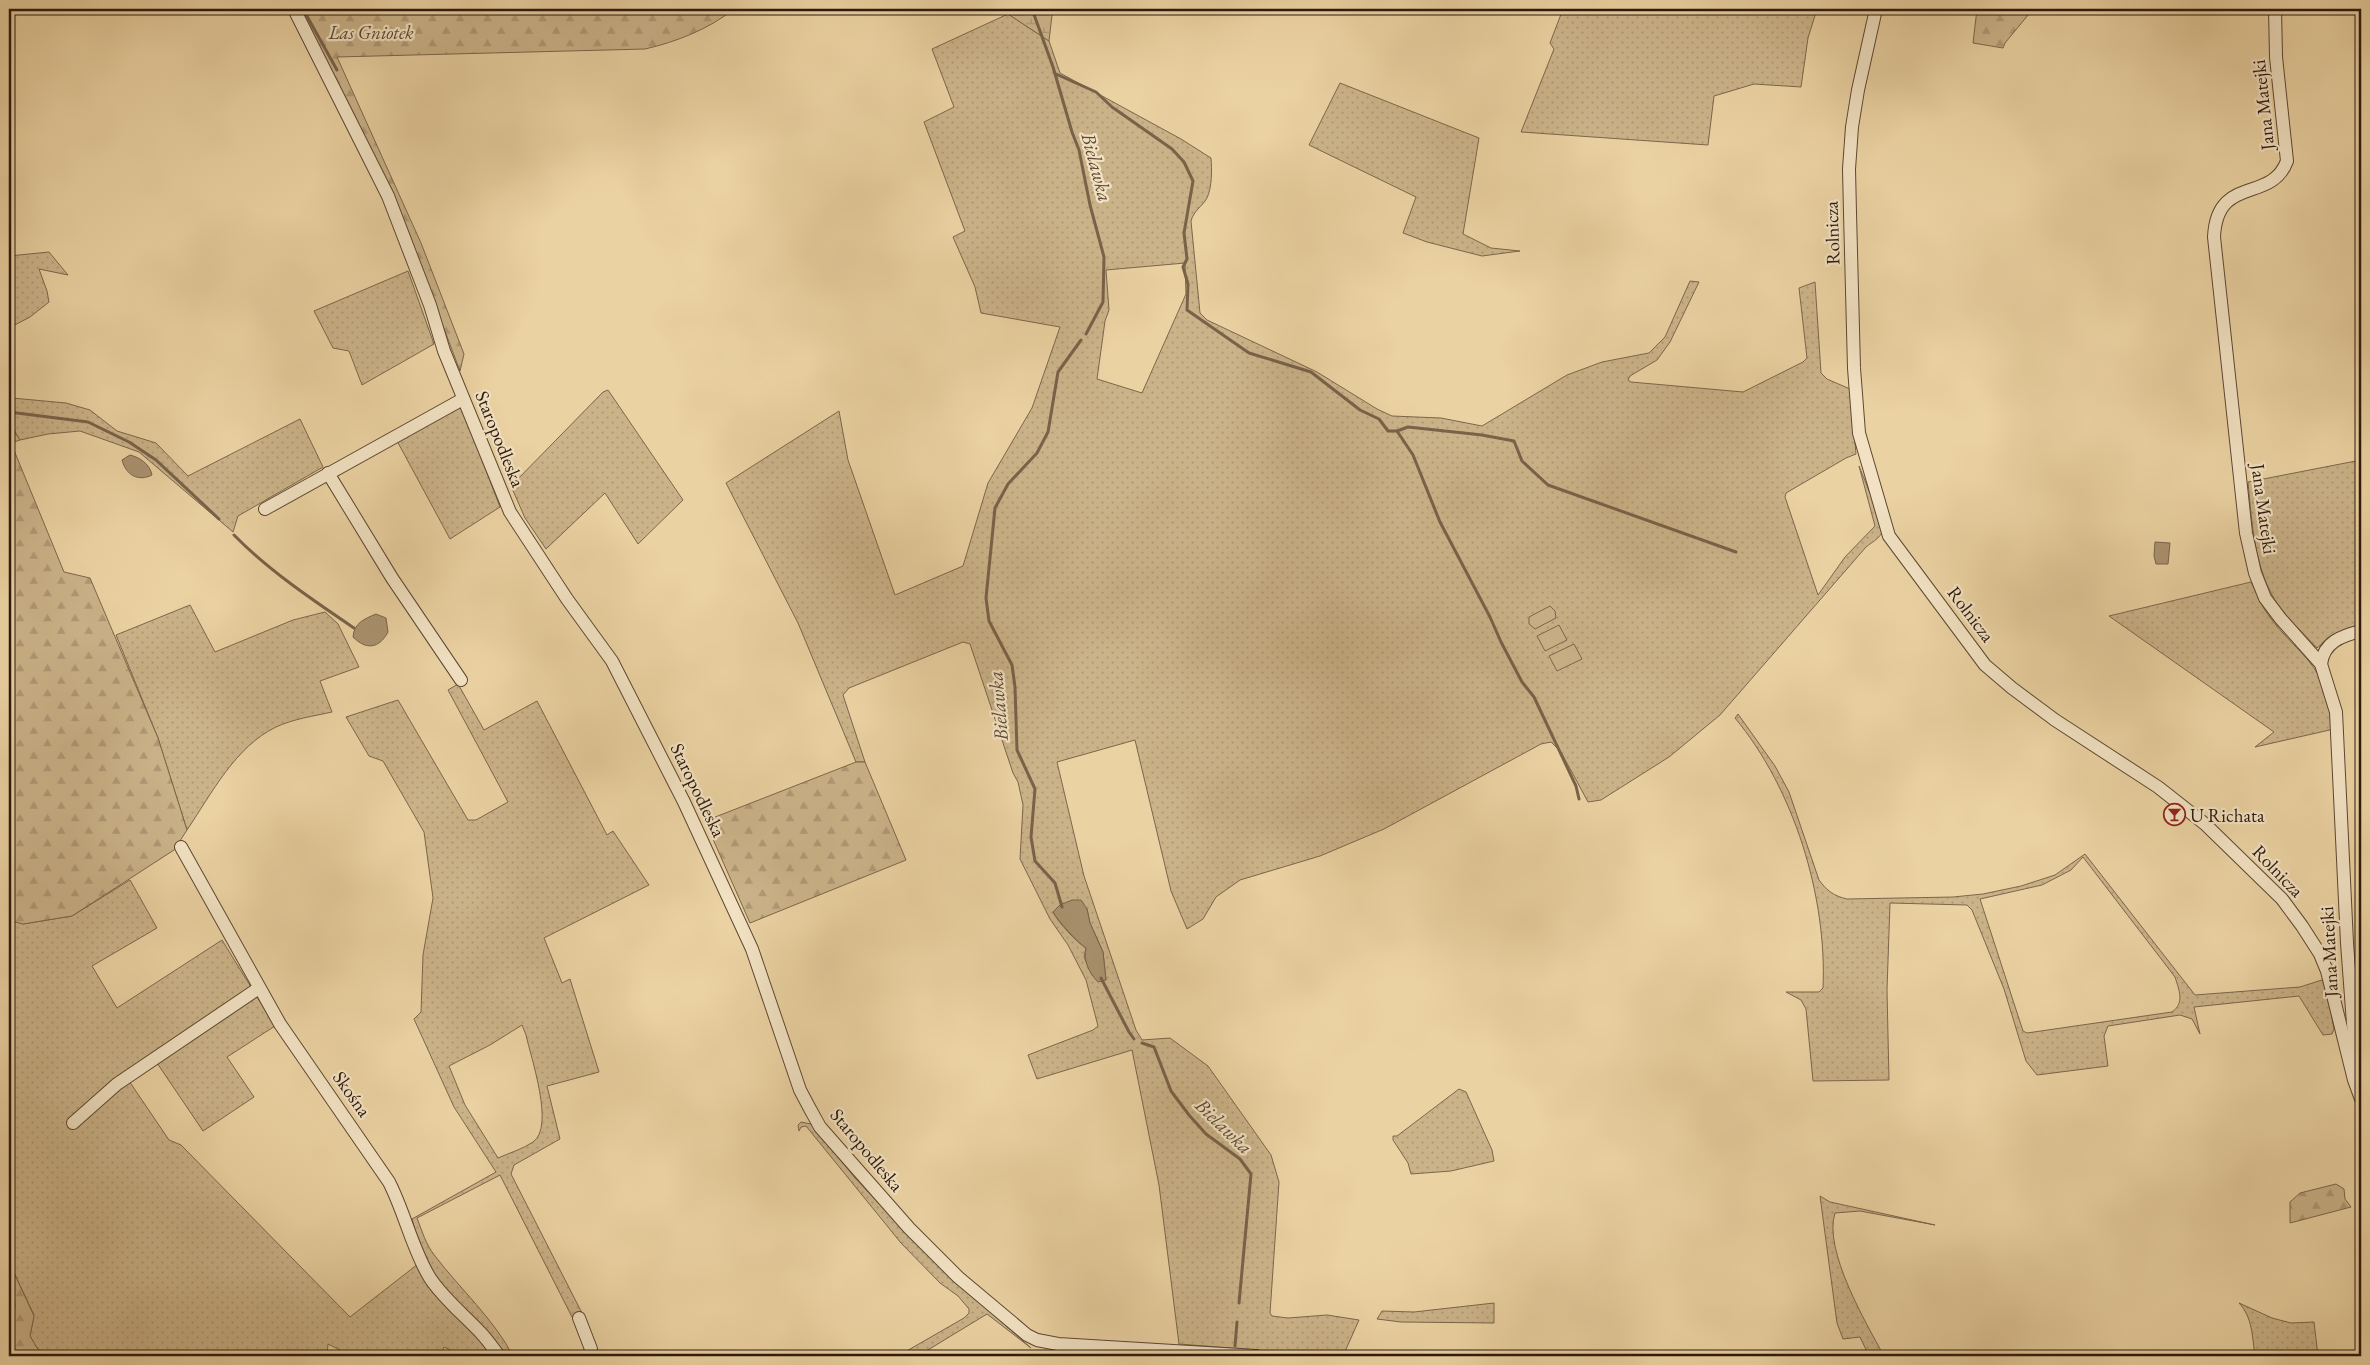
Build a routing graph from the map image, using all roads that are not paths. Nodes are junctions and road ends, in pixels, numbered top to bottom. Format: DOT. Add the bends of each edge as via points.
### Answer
graph roads {
  1 [pos="294,9"];
  2 [pos="1876,9"];
  3 [pos="2275,9"];
  4 [pos="463,399"];
  5 [pos="328,473"];
  6 [pos="265,509"];
  7 [pos="2361,631"];
  8 [pos="2321,664"];
  9 [pos="461,680"];
  10 [pos="181,847"];
  11 [pos="259,988"];
  12 [pos="2349,1060"];
  13 [pos="2361,1099"];
  14 [pos="73,1123"];
  15 [pos="579,1318"];
  16 [pos="499,1356"];
  17 [pos="589,1356"];
  18 [pos="1256,1356"];
  1 -- 4 [label="street, Staropodleska" via="388,196"];
  2 -- 12 [label="street, Rolnicza" via="1852,127 1850,213 1859,433 1889,536 1985,665 2055,720 2158,787 2205,824 2282,899 2320,954"];
  3 -- 8 [label="street, Jana Matejki" via="2276,57 2287,161 2282,173 2271,182 2230,198 2218,210 2214,237 2246,533 2255,573 2265,598"];
  4 -- 5 [label="street"];
  4 -- 18 [label="street, Staropodleska" via="510,512 612,661 684,802 752,949 800,1090 820,1127 909,1228 958,1277 1036,1340"];
  5 -- 6 [label="street"];
  5 -- 9 [label="street" via="392,578"];
  7 -- 8 [label="street" via="2342,636 2329,644 2322,654"];
  8 -- 12 [label="street, Jana Matejki" via="2336,712 2340,764 2346,943 2354,1037"];
  10 -- 11 [label="street, Skośna"];
  11 -- 14 [label="street" via="118,1084"];
  11 -- 16 [label="street, Skośna" via="280,1024 389,1182 420,1260 431,1279"];
  12 -- 13 [label="street, Rolnicza"];
  15 -- 17 [label="street" via="591,1349"];
}
